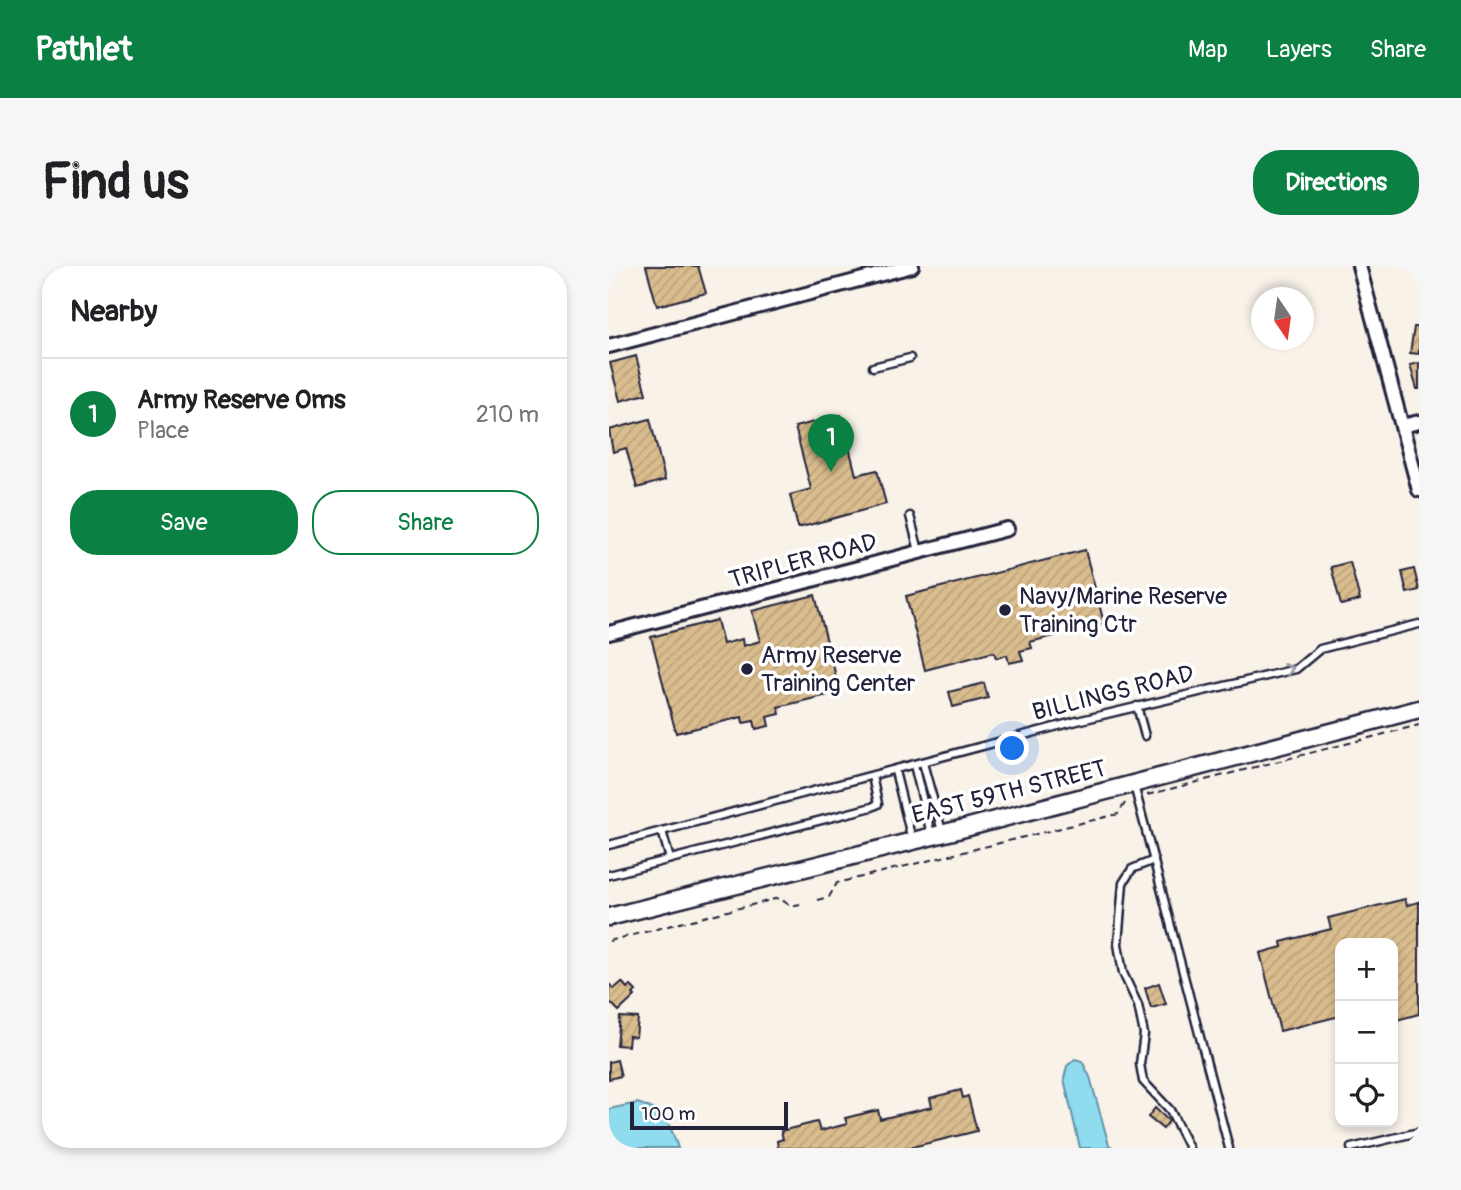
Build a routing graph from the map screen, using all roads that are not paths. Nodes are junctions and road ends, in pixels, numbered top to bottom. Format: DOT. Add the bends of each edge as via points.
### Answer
graph roads {
  1 [pos="912,266"];
  2 [pos="1359,266"];
  3 [pos="609,346"];
  4 [pos="910,358"];
  5 [pos="873,368"];
  6 [pos="1419,422"];
  7 [pos="1402,426"];
  8 [pos="1419,490"];
  9 [pos="910,516"];
  10 [pos="1007,529"];
  11 [pos="919,552"];
  12 [pos="1419,624"];
  13 [pos="609,633"];
  14 [pos="1137,706"];
  15 [pos="1419,709"];
  16 [pos="1145,736"];
  17 [pos="923,763"];
  18 [pos="914,765"];
  19 [pos="895,771"];
  20 [pos="872,776"];
  21 [pos="1134,784"];
  22 [pos="662,831"];
  23 [pos="937,834"];
  24 [pos="912,840"];
  25 [pos="609,845"];
  26 [pos="670,859"];
  27 [pos="1154,860"];
  28 [pos="609,875"];
  29 [pos="609,917"];
  30 [pos="1419,1132"];
  31 [pos="1189,1148"];
  32 [pos="1229,1148"];
  33 [pos="1351,1148"];
  1 -- 3 [label="street"];
  2 -- 7 [label="street"];
  4 -- 5 [label="lane"];
  6 -- 7 [label="street"];
  7 -- 8 [label="street"];
  9 -- 11 [label="lane"];
  10 -- 11 [label="street, TRIPLER ROAD"];
  11 -- 13 [label="street, TRIPLER ROAD"];
  14 -- 12 [label="lane, BILLINGS ROAD, one-way" via="1296,669 1320,649"];
  14 -- 16 [label="lane"];
  14 -- 17 [label="lane, BILLINGS ROAD"];
  15 -- 21 [label="street, EAST 59TH STREET"];
  17 -- 18 [label="lane, BILLINGS ROAD"];
  17 -- 23 [label="lane"];
  18 -- 19 [label="lane, BILLINGS ROAD"];
  18 -- 23 [label="lane"];
  19 -- 20 [label="lane, BILLINGS ROAD"];
  19 -- 24 [label="lane"];
  20 -- 22 [label="lane, BILLINGS ROAD"];
  20 -- 26 [label="lane" via="879,800 872,807"];
  21 -- 23 [label="street, EAST 59TH STREET"];
  21 -- 27 [label="lane"];
  22 -- 25 [label="lane, BILLINGS ROAD"];
  22 -- 26 [label="lane"];
  23 -- 24 [label="street, EAST 59TH STREET"];
  24 -- 29 [label="street, EAST 59TH STREET"];
  26 -- 28 [label="lane"];
  27 -- 31 [label="lane" via="1132,869 1123,883 1118,944 1123,973 1145,1034 1140,1064 1143,1081 1170,1110"];
  27 -- 32 [label="lane"];
  30 -- 33 [label="lane"];
}
